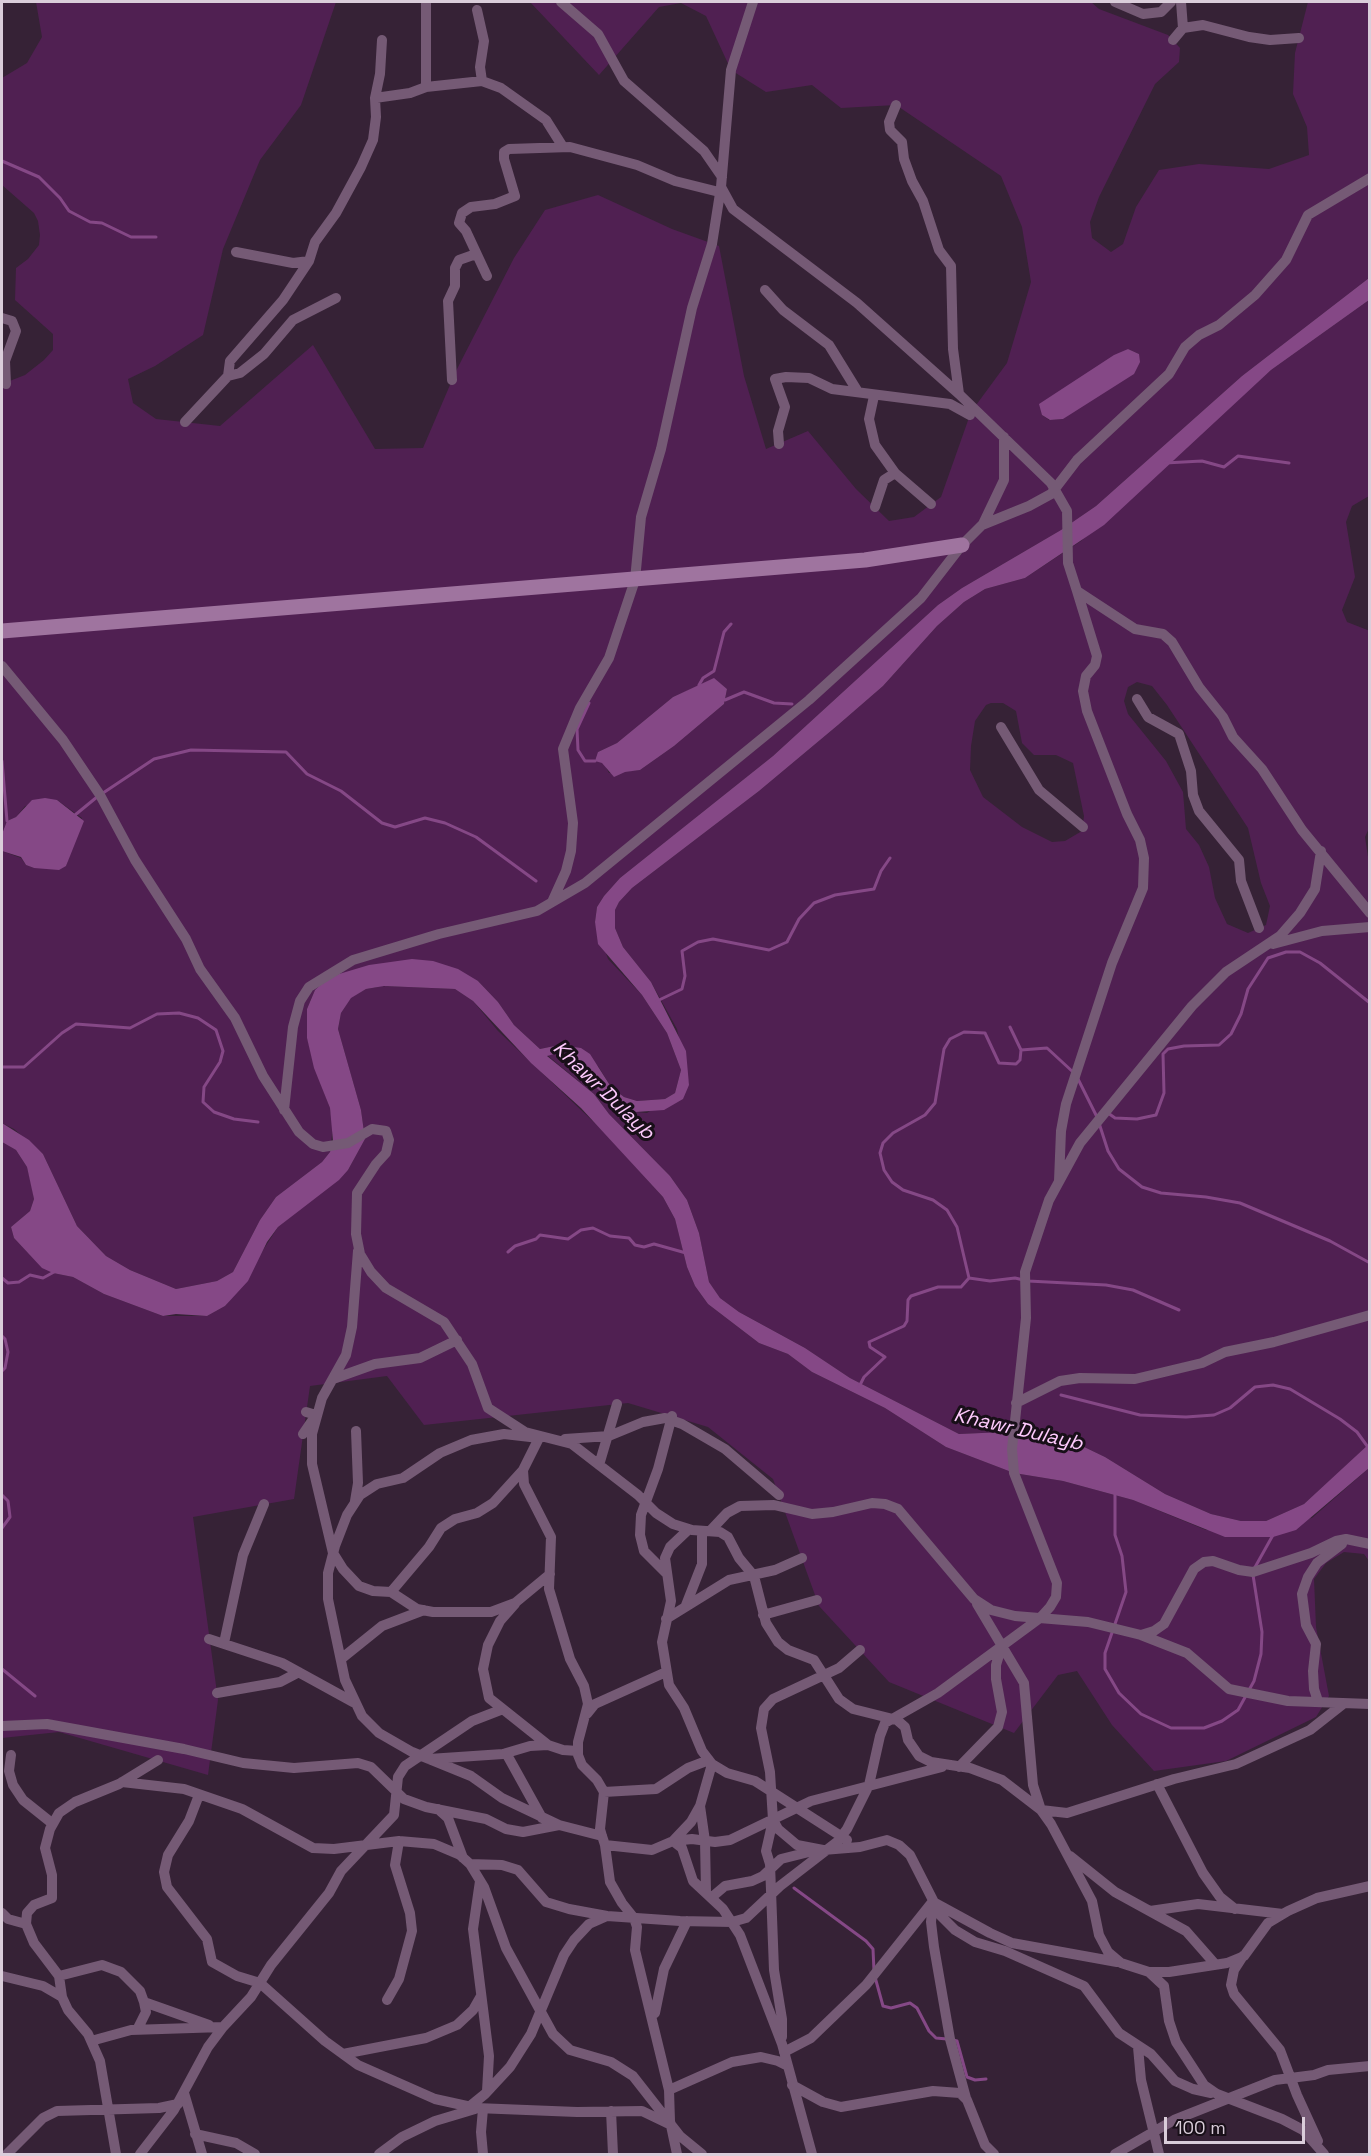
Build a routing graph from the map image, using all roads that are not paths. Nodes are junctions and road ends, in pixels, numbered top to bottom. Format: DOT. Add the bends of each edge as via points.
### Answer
graph roads {
  1 [pos="426,2"];
  2 [pos="561,2"];
  3 [pos="753,2"];
  4 [pos="1115,2"];
  5 [pos="1171,2"];
  6 [pos="1180,2"];
  7 [pos="477,10"];
  8 [pos="1183,28"];
  9 [pos="1299,38"];
  10 [pos="382,40"];
  11 [pos="1173,40"];
  12 [pos="482,81"];
  13 [pos="426,87"];
  14 [pos="375,98"];
  15 [pos="896,105"];
  16 [pos="563,147"];
  17 [pos="1370,178"];
  18 [pos="720,185"];
  19 [pos="236,252"];
  20 [pos="476,254"];
  21 [pos="309,261"];
  22 [pos="487,276"];
  23 [pos="765,290"];
  24 [pos="336,298"];
  25 [pos="2,318"];
  26 [pos="228,376"];
  27 [pos="452,380"];
  28 [pos="6,384"];
  29 [pos="858,392"];
  30 [pos="959,394"];
  31 [pos="874,396"];
  32 [pos="970,415"];
  33 [pos="185,422"];
  34 [pos="1004,437"];
  35 [pos="779,444"];
  36 [pos="895,473"];
  37 [pos="1055,488"];
  38 [pos="931,504"];
  39 [pos="875,507"];
  40 [pos="982,525"];
  41 [pos="963,545"];
  42 [pos="635,580"];
  43 [pos="1077,591"];
  44 [pos="2,631"];
  45 [pos="2,666"];
  46 [pos="1137,699"];
  47 [pos="1001,727"];
  48 [pos="1083,827"];
  49 [pos="1321,851"];
  50 [pos="551,904"];
  51 [pos="1370,913"];
  52 [pos="1370,927"];
  53 [pos="1259,928"];
  54 [pos="1261,948"];
  55 [pos="284,1110"];
  56 [pos="1059,1182"];
  57 [pos="359,1248"];
  58 [pos="1370,1315"];
  59 [pos="457,1340"];
  60 [pos="333,1379"];
  61 [pos="1016,1403"];
  62 [pos="617,1404"];
  63 [pos="311,1414"];
  64 [pos="672,1418"];
  65 [pos="356,1431"];
  66 [pos="303,1434"];
  67 [pos="609,1436"];
  68 [pos="539,1438"];
  69 [pos="556,1440"];
  70 [pos="599,1465"];
  71 [pos="523,1470"];
  72 [pos="779,1495"];
  73 [pos="644,1501"];
  74 [pos="264,1504"];
  75 [pos="354,1505"];
  76 [pos="689,1529"];
  77 [pos="706,1531"];
  78 [pos="1351,1539"];
  79 [pos="1370,1544"];
  80 [pos="333,1552"];
  81 [pos="802,1558"];
  82 [pos="666,1573"];
  83 [pos="550,1574"];
  84 [pos="753,1576"];
  85 [pos="391,1592"];
  86 [pos="974,1599"];
  87 [pos="817,1600"];
  88 [pos="515,1603"];
  89 [pos="685,1605"];
  90 [pos="424,1610"];
  91 [pos="763,1615"];
  92 [pos="1040,1618"];
  93 [pos="666,1619"];
  94 [pos="1141,1635"];
  95 [pos="210,1638"];
  96 [pos="224,1643"];
  97 [pos="1003,1645"];
  98 [pos="860,1650"];
  99 [pos="341,1659"];
  100 [pos="299,1672"];
  101 [pos="666,1672"];
  102 [pos="825,1675"];
  103 [pos="217,1693"];
  104 [pos="1318,1701"];
  105 [pos="353,1702"];
  106 [pos="1344,1704"];
  107 [pos="1370,1704"];
  108 [pos="503,1709"];
  109 [pos="585,1716"];
  110 [pos="892,1718"];
  111 [pos="3,1726"];
  112 [pos="548,1745"];
  113 [pos="578,1750"];
  114 [pos="506,1753"];
  115 [pos="11,1755"];
  116 [pos="422,1757"];
  117 [pos="158,1761"];
  118 [pos="710,1762"];
  119 [pos="953,1767"];
  120 [pos="122,1782"];
  121 [pos="1157,1784"];
  122 [pos="869,1785"];
  123 [pos="397,1792"];
  124 [pos="604,1792"];
  125 [pos="771,1793"];
  126 [pos="199,1795"];
  127 [pos="700,1806"];
  128 [pos="799,1807"];
  129 [pos="437,1809"];
  130 [pos="1041,1810"];
  131 [pos="542,1818"];
  132 [pos="772,1820"];
  133 [pos="53,1824"];
  134 [pos="559,1825"];
  135 [pos="842,1836"];
  136 [pos="604,1840"];
  137 [pos="399,1841"];
  138 [pos="705,1841"];
  139 [pos="674,1842"];
  140 [pos="365,1846"];
  141 [pos="860,1847"];
  142 [pos="826,1850"];
  143 [pos="1065,1852"];
  144 [pos="467,1861"];
  145 [pos="770,1870"];
  146 [pos="480,1880"];
  147 [pos="1370,1886"];
  148 [pos="709,1894"];
  149 [pos="770,1895"];
  150 [pos="933,1901"];
  151 [pos="1235,1909"];
  152 [pos="1150,1911"];
  153 [pos="2,1913"];
  154 [pos="1283,1914"];
  155 [pos="607,1916"];
  156 [pos="634,1918"];
  157 [pos="687,1921"];
  158 [pos="732,1922"];
  159 [pos="26,1924"];
  160 [pos="1244,1956"];
  161 [pos="1121,1963"];
  162 [pos="1215,1964"];
  163 [pos="1149,1972"];
  164 [pos="2,1976"];
  165 [pos="59,1976"];
  166 [pos="260,1983"];
  167 [pos="481,1996"];
  168 [pos="62,1997"];
  169 [pos="387,2000"];
  170 [pos="144,2002"];
  171 [pos="541,2009"];
  172 [pos="654,2019"];
  173 [pos="223,2027"];
  174 [pos="137,2030"];
  175 [pos="91,2041"];
  176 [pos="1138,2047"];
  177 [pos="783,2048"];
  178 [pos="343,2054"];
  179 [pos="788,2066"];
  180 [pos="1370,2066"];
  181 [pos="1289,2078"];
  182 [pos="792,2085"];
  183 [pos="669,2090"];
  184 [pos="487,2092"];
  185 [pos="184,2093"];
  186 [pos="1217,2094"];
  187 [pos="1228,2098"];
  188 [pos="967,2100"];
  189 [pos="178,2104"];
  190 [pos="108,2108"];
  191 [pos="476,2108"];
  192 [pos="611,2111"];
  193 [pos="670,2125"];
  194 [pos="1152,2132"];
  195 [pos="195,2134"];
  196 [pos="7,2154"];
  197 [pos="116,2154"];
  198 [pos="140,2154"];
  199 [pos="202,2154"];
  200 [pos="255,2154"];
  201 [pos="379,2154"];
  202 [pos="483,2154"];
  203 [pos="613,2154"];
  204 [pos="678,2154"];
  205 [pos="702,2154"];
  206 [pos="813,2154"];
  207 [pos="994,2154"];
  208 [pos="1115,2154"];
  209 [pos="1159,2154"];
  210 [pos="1325,2154"];
  1 -- 13 [label="street"];
  2 -- 18 [label="street" via="598,34 624,81 704,151"];
  3 -- 18 [label="street" via="730,70"];
  4 -- 5 [label="street" via="1143,14 1161,12"];
  6 -- 8 [label="street"];
  7 -- 12 [label="street" via="484,41"];
  8 -- 9 [label="street" via="1203,25 1270,40"];
  8 -- 11 [label="street"];
  10 -- 14 [label="street"];
  12 -- 13 [label="street"];
  12 -- 16 [label="street" via="501,88 546,120"];
  13 -- 14 [label="street"];
  14 -- 21 [label="street" via="373,140 336,213 315,242"];
  15 -- 30 [label="street" via="890,130 902,142 904,159 939,250 951,266 953,349"];
  16 -- 18 [label="street" via="637,165 675,181"];
  16 -- 20 [label="street" via="504,152 514,196 495,204 471,207 462,213 459,223"];
  17 -- 37 [label="street" via="1308,215 1286,260 1255,295 1220,325 1185,347 1169,374 1077,460"];
  18 -- 30 [label="street" via="733,209 857,303"];
  18 -- 42 [label="street" via="712,244 692,308 661,449 641,517"];
  19 -- 21 [label="street" via="293,263"];
  20 -- 22 [label="street"];
  20 -- 27 [label="street" via="459,260 448,301"];
  21 -- 26 [label="street" via="283,300 230,360"];
  23 -- 29 [label="street" via="783,310 829,345"];
  24 -- 26 [label="street" via="293,320 264,354 240,373"];
  25 -- 28 [label="street" via="12,321 16,331 5,361"];
  26 -- 33 [label="street"];
  29 -- 31 [label="street"];
  29 -- 35 [label="street" via="832,389 799,376 775,379 785,407 778,431"];
  30 -- 34 [label="street"];
  31 -- 32 [label="street" via="950,404"];
  31 -- 36 [label="street" via="869,419 875,445"];
  34 -- 37 [label="street"];
  34 -- 40 [label="street" via="1004,480"];
  36 -- 38 [label="street"];
  36 -- 39 [label="street" via="884,480"];
  37 -- 40 [label="street" via="1029,506"];
  37 -- 43 [label="street" via="1067,512 1068,564"];
  40 -- 41 [label="street"];
  41 -- 42 [label="main road" via="865,560"];
  41 -- 50 [label="street" via="921,598 809,700 585,882"];
  42 -- 44 [label="main road"];
  42 -- 50 [label="street" via="609,658 566,736 564,768 573,823 571,850"];
  43 -- 49 [label="street" via="1135,629 1163,634 1172,642 1233,737 1262,769 1302,830"];
  43 -- 56 [label="street" via="1097,656 1083,691 1087,711 1144,858 1143,888 1112,963 1066,1104"];
  45 -- 55 [label="street" via="63,740 100,795 200,969 235,1018 263,1077"];
  46 -- 53 [label="street" via="1148,717 1179,735 1199,811 1239,860 1241,881"];
  47 -- 48 [label="street" via="1039,790"];
  49 -- 51 [label="street"];
  49 -- 54 [label="street" via="1315,889 1280,936"];
  50 -- 55 [label="street" via="514,918 439,934 353,960 309,987 300,1001 293,1027"];
  52 -- 54 [label="street" via="1322,931"];
  54 -- 56 [label="street" via="1226,972 1161,1042 1080,1143"];
  55 -- 57 [label="street" via="299,1132 323,1147 348,1143 372,1129 386,1131 386,1153 357,1194"];
  56 -- 61 [label="street" via="1025,1272 1026,1318"];
  57 -- 59 [label="street" via="371,1272 386,1288 444,1322"];
  57 -- 60 [label="street" via="352,1327 346,1355"];
  58 -- 61 [label="street" via="1135,1379 1060,1381"];
  59 -- 60 [label="street" via="420,1358 375,1364"];
  59 -- 68 [label="street" via="472,1365 488,1408"];
  60 -- 63 [label="street"];
  61 -- 92 [label="street" via="1014,1473 1057,1583 1056,1597"];
  62 -- 67 [label="street"];
  63 -- 66 [label="street"];
  63 -- 80 [label="street" via="312,1464"];
  64 -- 67 [label="street" via="655,1419"];
  64 -- 72 [label="street" via="725,1449"];
  64 -- 73 [label="street" via="658,1469"];
  65 -- 75 [label="street" via="358,1483"];
  67 -- 69 [label="street"];
  67 -- 70 [label="street"];
  68 -- 69 [label="street"];
  68 -- 71 [label="street"];
  68 -- 75 [label="street" via="504,1434 471,1440 440,1453 403,1478 377,1484 360,1495"];
  69 -- 70 [label="street" via="572,1444"];
  70 -- 73 [label="street"];
  71 -- 83 [label="street" via="524,1484 551,1537"];
  71 -- 85 [label="street" via="493,1503 441,1528"];
  73 -- 76 [label="street" via="673,1524"];
  73 -- 82 [label="street" via="640,1535 644,1551"];
  74 -- 96 [label="street" via="243,1555"];
  75 -- 80 [label="street"];
  76 -- 77 [label="street"];
  76 -- 82 [label="street" via="670,1547 665,1558"];
  77 -- 84 [label="street" via="728,1537"];
  77 -- 86 [label="street" via="740,1506 774,1505 812,1514 885,1504 911,1521"];
  77 -- 89 [label="street" via="702,1564"];
  78 -- 79 [label="street"];
  78 -- 94 [label="street" via="1253,1572 1213,1561 1204,1563 1194,1569 1164,1624"];
  78 -- 104 [label="street" via="1317,1563 1302,1594 1305,1618 1316,1644 1312,1671"];
  80 -- 85 [label="street" via="359,1586"];
  80 -- 99 [label="street" via="327,1599"];
  81 -- 84 [label="street"];
  82 -- 93 [label="street" via="671,1601"];
  83 -- 88 [label="street"];
  83 -- 109 [label="street" via="549,1588 570,1659 584,1686 588,1704"];
  84 -- 89 [label="street" via="729,1580"];
  84 -- 91 [label="street"];
  85 -- 90 [label="street"];
  86 -- 92 [label="street" via="991,1610"];
  86 -- 97 [label="street"];
  87 -- 91 [label="street"];
  88 -- 90 [label="street" via="491,1611"];
  88 -- 108 [label="street" via="488,1645 483,1669 489,1698"];
  89 -- 93 [label="street"];
  90 -- 99 [label="street" via="382,1626"];
  91 -- 102 [label="street" via="778,1642 814,1660"];
  92 -- 94 [label="street" via="1088,1622"];
  92 -- 97 [label="street"];
  93 -- 101 [label="street" via="662,1642"];
  94 -- 104 [label="street" via="1187,1653 1229,1689 1288,1701"];
  95 -- 96 [label="street"];
  96 -- 100 [label="street"];
  97 -- 110 [label="street" via="938,1693"];
  97 -- 119 [label="street" via="996,1665 1002,1712 998,1726"];
  97 -- 130 [label="street" via="1024,1683 1033,1785"];
  98 -- 102 [label="street"];
  99 -- 105 [label="street"];
  100 -- 103 [label="street" via="280,1682"];
  100 -- 105 [label="street"];
  101 -- 109 [label="street" via="595,1704"];
  101 -- 118 [label="street" via="669,1685"];
  102 -- 110 [label="street" via="839,1699 853,1709"];
  102 -- 125 [label="street" via="773,1699 764,1709 762,1728"];
  104 -- 106 [label="street"];
  105 -- 116 [label="street" via="379,1733"];
  106 -- 107 [label="street"];
  106 -- 121 [label="street" via="1310,1730 1272,1749 1212,1771"];
  108 -- 112 [label="street"];
  108 -- 116 [label="street" via="472,1721"];
  109 -- 113 [label="street"];
  110 -- 119 [label="street" via="905,1727 919,1756"];
  110 -- 122 [label="street" via="885,1723 880,1736"];
  111 -- 123 [label="street" via="47,1724 243,1763 294,1768 358,1763 371,1767"];
  112 -- 113 [label="street"];
  112 -- 114 [label="street"];
  113 -- 124 [label="street" via="582,1765"];
  114 -- 116 [label="street"];
  114 -- 131 [label="street"];
  115 -- 133 [label="street" via="9,1771 13,1785 23,1800"];
  116 -- 123 [label="street" via="398,1777"];
  116 -- 131 [label="street" via="471,1776 502,1798"];
  117 -- 120 [label="street"];
  118 -- 124 [label="street" via="688,1768 656,1789"];
  118 -- 125 [label="street" via="727,1773 755,1781"];
  118 -- 127 [label="street"];
  119 -- 122 [label="street"];
  119 -- 130 [label="street" via="1002,1780"];
  120 -- 126 [label="street" via="184,1789"];
  120 -- 133 [label="street" via="75,1802 59,1813"];
  121 -- 130 [label="street" via="1067,1813"];
  121 -- 151 [label="street" via="1203,1873 1220,1897"];
  122 -- 128 [label="street"];
  122 -- 135 [label="street"];
  123 -- 129 [label="street"];
  123 -- 140 [label="street" via="394,1815"];
  124 -- 136 [label="street" via="600,1829"];
  125 -- 128 [label="street"];
  125 -- 132 [label="street"];
  126 -- 140 [label="street" via="242,1809 313,1848"];
  126 -- 166 [label="street" via="189,1821 168,1855 164,1872 167,1887 207,1939 212,1962"];
  127 -- 138 [label="street"];
  127 -- 139 [label="street"];
  128 -- 132 [label="street"];
  128 -- 135 [label="street"];
  129 -- 134 [label="street" via="523,1832"];
  129 -- 144 [label="street" via="448,1818"];
  130 -- 143 [label="street"];
  131 -- 134 [label="street"];
  132 -- 138 [label="street" via="730,1840"];
  132 -- 142 [label="street" via="797,1845"];
  132 -- 145 [label="street" via="766,1851"];
  133 -- 159 [label="street" via="45,1848 54,1888 52,1898 34,1905"];
  134 -- 136 [label="street"];
  135 -- 141 [label="street"];
  135 -- 142 [label="street"];
  136 -- 139 [label="street" via="652,1850"];
  136 -- 156 [label="street" via="610,1882"];
  137 -- 140 [label="street"];
  137 -- 144 [label="street" via="434,1844"];
  137 -- 169 [label="street" via="395,1865 412,1931 399,1979"];
  138 -- 139 [label="street"];
  138 -- 148 [label="street"];
  139 -- 148 [label="street" via="682,1848 693,1881"];
  140 -- 166 [label="street" via="341,1871 329,1893"];
  141 -- 142 [label="street"];
  141 -- 150 [label="street" via="887,1840 899,1845 910,1855"];
  142 -- 145 [label="street" via="781,1858"];
  142 -- 149 [label="street"];
  143 -- 152 [label="street" via="1115,1892"];
  143 -- 161 [label="street" via="1092,1901 1108,1952"];
  144 -- 146 [label="street"];
  144 -- 155 [label="street" via="518,1870 546,1902"];
  145 -- 148 [label="street" via="752,1881"];
  145 -- 149 [label="street"];
  146 -- 167 [label="street" via="473,1929"];
  146 -- 171 [label="street" via="506,1948"];
  147 -- 154 [label="street" via="1317,1898"];
  148 -- 158 [label="street"];
  149 -- 158 [label="street" via="747,1918"];
  149 -- 177 [label="street"];
  150 -- 161 [label="street" via="1012,1942"];
  150 -- 176 [label="street" via="954,1930 975,1942 1084,1986 1119,2033"];
  150 -- 177 [label="street" via="866,1985 811,2038"];
  150 -- 188 [label="street" via="934,1947 950,2039"];
  151 -- 152 [label="street" via="1198,1904"];
  151 -- 154 [label="street"];
  152 -- 162 [label="street" via="1185,1931"];
  153 -- 159 [label="street"];
  154 -- 160 [label="street" via="1268,1923"];
  155 -- 156 [label="street"];
  155 -- 171 [label="street" via="589,1924 574,1940"];
  156 -- 157 [label="street"];
  156 -- 172 [label="street" via="635,1950"];
  157 -- 158 [label="street"];
  157 -- 172 [label="street" via="664,1969"];
  158 -- 177 [label="street"];
  159 -- 165 [label="street" via="34,1943"];
  160 -- 162 [label="street"];
  160 -- 181 [label="street" via="1234,1970 1234,1994 1280,2050"];
  161 -- 163 [label="street"];
  162 -- 163 [label="street"];
  163 -- 186 [label="street" via="1164,1986 1176,2042 1204,2085"];
  164 -- 168 [label="street" via="43,1986"];
  165 -- 168 [label="street"];
  165 -- 170 [label="street" via="102,1965 121,1972 140,1991"];
  166 -- 173 [label="street"];
  166 -- 178 [label="street"];
  167 -- 178 [label="street" via="457,2025 426,2038"];
  167 -- 184 [label="street" via="489,2056"];
  168 -- 175 [label="street"];
  170 -- 173 [label="street" via="201,2024"];
  170 -- 174 [label="street" via="146,2012"];
  171 -- 184 [label="street" via="510,2067"];
  171 -- 193 [label="street" via="553,2034 570,2050 611,2062 633,2076"];
  172 -- 183 [label="street"];
  173 -- 174 [label="street"];
  173 -- 185 [label="street"];
  174 -- 175 [label="street"];
  175 -- 190 [label="street" via="100,2061"];
  176 -- 186 [label="street" via="1151,2054 1175,2081"];
  176 -- 194 [label="street"];
  177 -- 179 [label="street"];
  178 -- 191 [label="street" via="392,2082 435,2099"];
  179 -- 182 [label="street"];
  179 -- 183 [label="street" via="761,2057 732,2062"];
  180 -- 181 [label="street"];
  181 -- 187 [label="street"];
  181 -- 210 [label="street"];
  182 -- 188 [label="street" via="823,2103 841,2107 933,2091 960,2093"];
  182 -- 206 [label="street"];
  183 -- 193 [label="street"];
  184 -- 191 [label="street"];
  185 -- 189 [label="street"];
  185 -- 195 [label="street"];
  186 -- 187 [label="street"];
  187 -- 194 [label="street"];
  187 -- 210 [label="street" via="1303,2130"];
  188 -- 207 [label="street" via="985,2145"];
  189 -- 190 [label="street"];
  189 -- 198 [label="street"];
  190 -- 196 [label="street" via="57,2111 43,2118"];
  190 -- 197 [label="street"];
  191 -- 192 [label="street"];
  191 -- 201 [label="street" via="435,2121"];
  191 -- 202 [label="street"];
  192 -- 193 [label="street" via="642,2111"];
  192 -- 203 [label="street"];
  193 -- 204 [label="street"];
  193 -- 205 [label="street"];
  194 -- 208 [label="street"];
  194 -- 209 [label="street"];
  195 -- 199 [label="street"];
  195 -- 200 [label="street" via="236,2143"];
}
